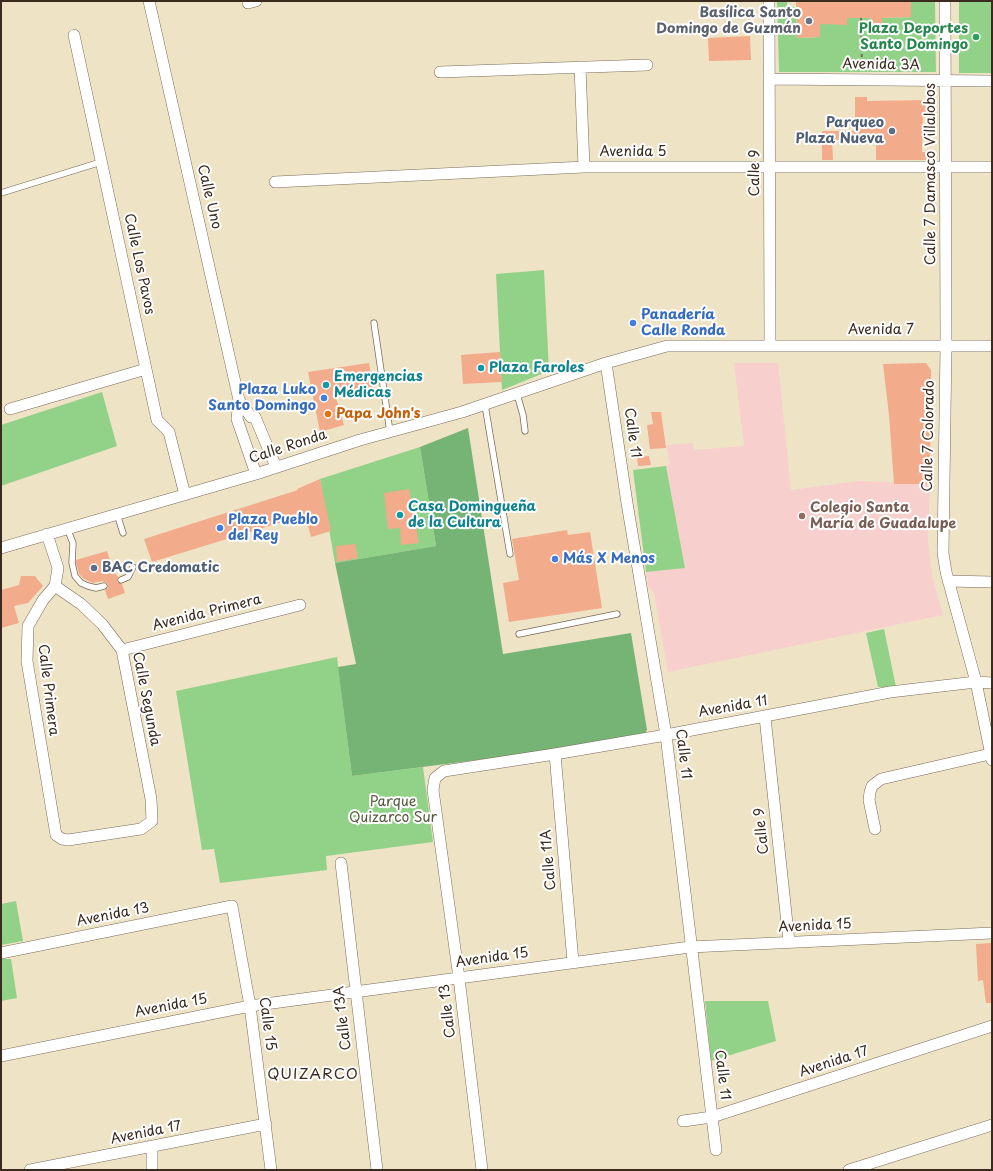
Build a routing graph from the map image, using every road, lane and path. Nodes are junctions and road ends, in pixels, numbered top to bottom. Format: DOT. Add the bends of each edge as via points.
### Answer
graph roads {
  1 [pos="149,1"];
  2 [pos="769,1"];
  3 [pos="945,1"];
  4 [pos="861,18"];
  5 [pos="74,35"];
  6 [pos="646,65"];
  7 [pos="580,67"];
  8 [pos="440,72"];
  9 [pos="769,79"];
  10 [pos="863,80"];
  11 [pos="945,80"];
  12 [pos="992,81"];
  13 [pos="101,162"];
  14 [pos="584,167"];
  15 [pos="770,167"];
  16 [pos="947,168"];
  17 [pos="992,168"];
  18 [pos="275,182"];
  19 [pos="1,192"];
  20 [pos="374,323"];
  21 [pos="770,345"];
  22 [pos="946,346"];
  23 [pos="992,346"];
  24 [pos="606,363"];
  25 [pos="146,369"];
  26 [pos="517,394"];
  27 [pos="238,400"];
  28 [pos="485,405"];
  29 [pos="10,409"];
  30 [pos="525,431"];
  31 [pos="390,432"];
  32 [pos="276,467"];
  33 [pos="256,474"];
  34 [pos="185,495"];
  35 [pos="117,514"];
  36 [pos="67,528"];
  37 [pos="123,533"];
  38 [pos="47,534"];
  39 [pos="1,548"];
  40 [pos="510,554"];
  41 [pos="132,567"];
  42 [pos="121,580"];
  43 [pos="948,581"];
  44 [pos="992,582"];
  45 [pos="55,586"];
  46 [pos="104,586"];
  47 [pos="300,605"];
  48 [pos="617,614"];
  49 [pos="519,634"];
  50 [pos="122,650"];
  51 [pos="976,682"];
  52 [pos="992,683"];
  53 [pos="765,717"];
  54 [pos="666,735"];
  55 [pos="555,754"];
  56 [pos="991,757"];
  57 [pos="435,778"];
  58 [pos="152,821"];
  59 [pos="875,829"];
  60 [pos="342,863"];
  61 [pos="232,906"];
  62 [pos="992,933"];
  63 [pos="789,942"];
  64 [pos="690,947"];
  65 [pos="1,953"];
  66 [pos="574,962"];
  67 [pos="460,978"];
  68 [pos="355,991"];
  69 [pos="250,1006"];
  70 [pos="992,1026"];
  71 [pos="1,1056"];
  72 [pos="712,1117"];
  73 [pos="683,1121"];
  74 [pos="266,1124"];
  75 [pos="992,1125"];
  76 [pos="152,1147"];
  77 [pos="716,1150"];
  78 [pos="878,1166"];
  79 [pos="30,1170"];
  80 [pos="152,1170"];
  81 [pos="271,1170"];
  82 [pos="377,1170"];
  83 [pos="482,1170"];
  84 [pos="849,1170"];
  1 -- 27 [label="street, Calle Uno"];
  2 -- 9 [label="street, Calle 9"];
  3 -- 11 [label="street, Calle 7 Damasco Villalobos"];
  4 -- 10 [label="path"];
  5 -- 13 [label="street, Calle Los Pavos"];
  6 -- 7 [label="street"];
  7 -- 8 [label="street"];
  7 -- 14 [label="street"];
  9 -- 10 [label="street, Avenida 3A"];
  9 -- 15 [label="street, Calle 9"];
  10 -- 11 [label="street, Avenida 3A"];
  11 -- 12 [label="street, Avenida 3A"];
  11 -- 16 [label="street, Calle 7 Damasco Villalobos"];
  13 -- 19 [label="lane"];
  13 -- 25 [label="street, Calle Los Pavos"];
  14 -- 15 [label="street, Avenida 5"];
  14 -- 18 [label="street, Avenida 5"];
  15 -- 16 [label="street, Avenida 5"];
  15 -- 21 [label="street, Calle 9"];
  16 -- 17 [label="street, Avenida 5"];
  16 -- 22 [label="street, Calle 7 Damasco Villalobos"];
  20 -- 31 [label="lane"];
  21 -- 22 [label="street, Avenida 7"];
  21 -- 24 [label="street, Calle Ronda" via="667,346"];
  22 -- 23 [label="street, Avenida 7"];
  22 -- 43 [label="street, Calle 7 Colorado" via="942,524 943,553"];
  24 -- 26 [label="street, Calle Ronda"];
  24 -- 54 [label="street, Calle 11"];
  25 -- 29 [label="street"];
  25 -- 34 [label="street, Calle Los Pavos" via="158,420 168,432"];
  26 -- 28 [label="street, Calle Ronda"];
  26 -- 30 [label="lane"];
  27 -- 32 [label="street, Calle Uno" via="251,417 255,417"];
  27 -- 33 [label="street, Calle Uno" via="237,419"];
  28 -- 31 [label="street, Calle Ronda"];
  28 -- 40 [label="lane"];
  31 -- 32 [label="street, Calle Ronda"];
  32 -- 33 [label="street, Calle Ronda"];
  33 -- 34 [label="street, Calle Ronda"];
  34 -- 35 [label="street, Calle Ronda"];
  35 -- 36 [label="street, Calle Ronda"];
  35 -- 37 [label="lane"];
  36 -- 38 [label="street, Calle Ronda"];
  36 -- 46 [label="lane" via="73,543 72,563 75,576 88,586"];
  38 -- 39 [label="street, Calle Ronda"];
  38 -- 45 [label="street" via="58,568"];
  41 -- 42 [label="lane" via="128,577"];
  43 -- 44 [label="street"];
  43 -- 51 [label="street, Calle 7 Colorado"];
  45 -- 50 [label="street, Calle Segunda" via="81,604 102,624"];
  45 -- 58 [label="street, Calle Primera" via="43,600 28,626 27,661 56,835 68,840 141,829"];
  47 -- 50 [label="street, Avenida Primera"];
  48 -- 49 [label="lane"];
  50 -- 58 [label="street, Calle Segunda" via="151,799"];
  51 -- 52 [label="street, Avenida 11"];
  51 -- 53 [label="street, Avenida 11" via="890,692"];
  51 -- 56 [label="street, Calle 7 Colorado"];
  53 -- 54 [label="street, Avenida 11"];
  53 -- 63 [label="street, Calle 9"];
  54 -- 55 [label="street, Avenida 11"];
  54 -- 64 [label="street, Calle 11"];
  55 -- 57 [label="street, Avenida 11" via="444,771"];
  55 -- 66 [label="street, Calle 11A"];
  56 -- 59 [label="street" via="881,778 872,786 869,800"];
  57 -- 67 [label="street, Calle 13" via="433,790"];
  60 -- 68 [label="street, Calle 13A"];
  61 -- 65 [label="street, Avenida 13"];
  61 -- 69 [label="street, Calle 15"];
  62 -- 63 [label="street, Avenida 15"];
  63 -- 64 [label="street, Avenida 15"];
  64 -- 66 [label="street, Avenida 15"];
  64 -- 72 [label="street, Calle 11"];
  66 -- 67 [label="street, Avenida 15"];
  67 -- 68 [label="street, Avenida 15"];
  67 -- 83 [label="street, Calle 13"];
  68 -- 69 [label="street, Avenida 15"];
  68 -- 82 [label="street, Calle 13A"];
  69 -- 71 [label="street, Avenida 15"];
  69 -- 74 [label="street, Calle 15"];
  70 -- 72 [label="street, Avenida 17"];
  72 -- 73 [label="street, Avenida 17"];
  72 -- 77 [label="street, Calle 11"];
  74 -- 76 [label="street, Avenida 17"];
  74 -- 81 [label="street, Calle 15"];
  75 -- 78 [label="street"];
  76 -- 79 [label="street, Avenida 17"];
  76 -- 80 [label="street"];
  78 -- 84 [label="street"];
}
